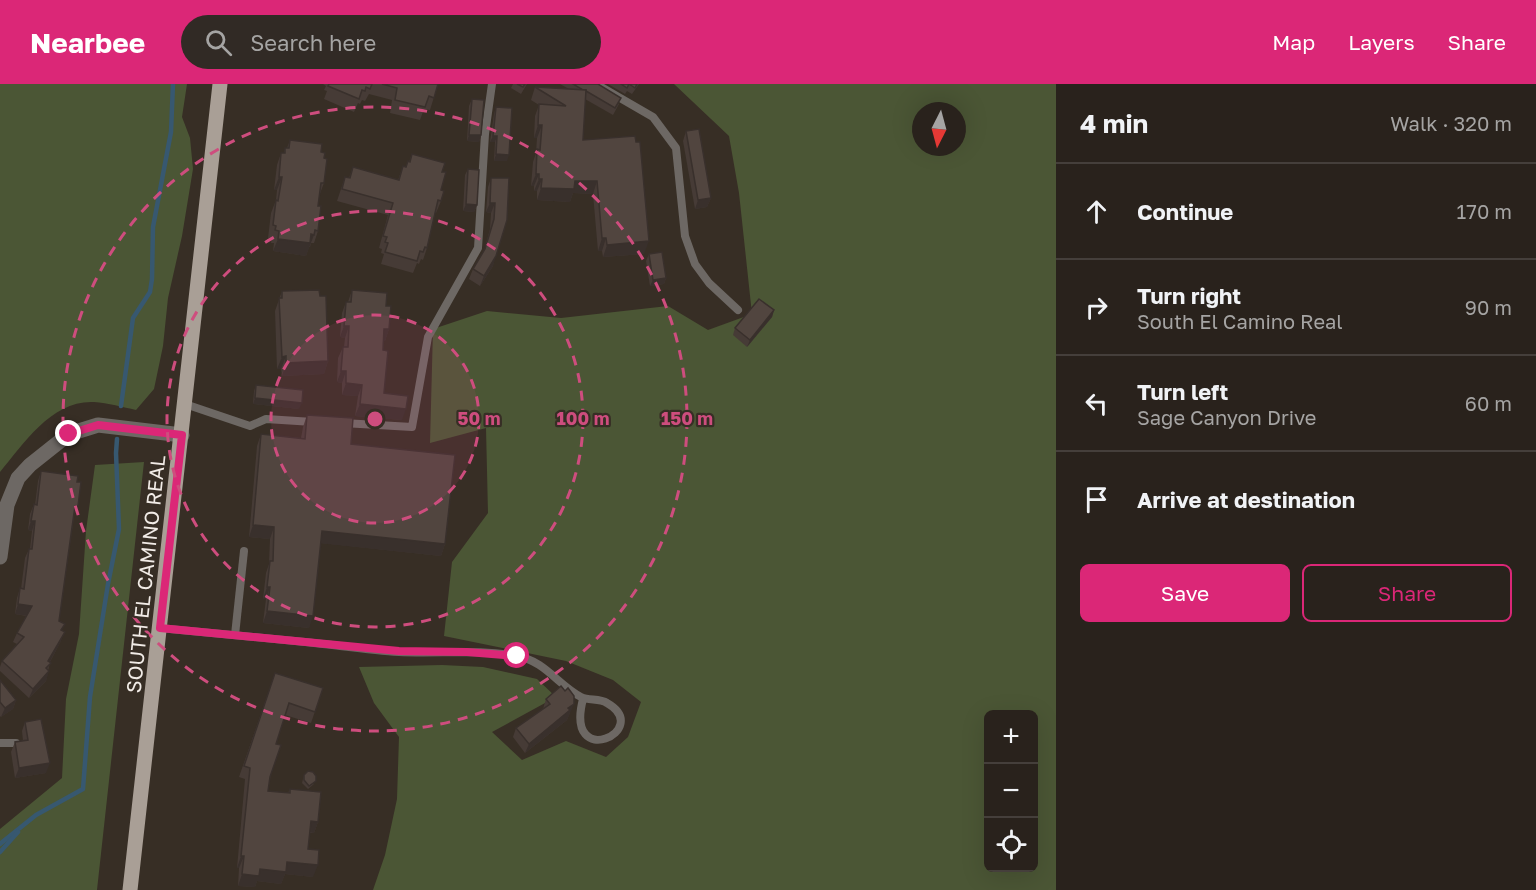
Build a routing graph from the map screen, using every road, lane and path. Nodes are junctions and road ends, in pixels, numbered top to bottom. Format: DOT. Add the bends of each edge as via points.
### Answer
graph roads {
  1 [pos="220,84"];
  2 [pos="492,84"];
  3 [pos="596,84"];
  4 [pos="738,310"];
  5 [pos="185,404"];
  6 [pos="322,422"];
  7 [pos="333,423"];
  8 [pos="182,435"];
  9 [pos="244,551"];
  10 [pos="0,557"];
  11 [pos="160,628"];
  12 [pos="235,635"];
  13 [pos="583,699"];
  14 [pos="0,743"];
  15 [pos="16,743"];
  16 [pos="130,890"];
  1 -- 5 [label="main road, SOUTH EL CAMINO REAL"];
  2 -- 7 [label="lane" via="478,248 428,338 412,427"];
  3 -- 4 [label="lane" via="653,117 676,148 685,236 695,264 708,283"];
  5 -- 6 [label="lane" via="250,426 266,419"];
  5 -- 8 [label="main road, SOUTH EL CAMINO REAL"];
  8 -- 10 [label="street" via="98,425 69,434 18,478 7,505"];
  8 -- 11 [label="main road, SOUTH EL CAMINO REAL"];
  9 -- 12 [label="lane"];
  11 -- 12 [label="lane"];
  11 -- 16 [label="main road, SOUTH EL CAMINO REAL"];
  12 -- 13 [label="lane" via="399,651 517,656 536,661"];
  13 -- 13 [label="lane" via="606,702 615,709 621,724 615,735 606,740 586,735 579,723"];
  14 -- 15 [label="lane"];
}
